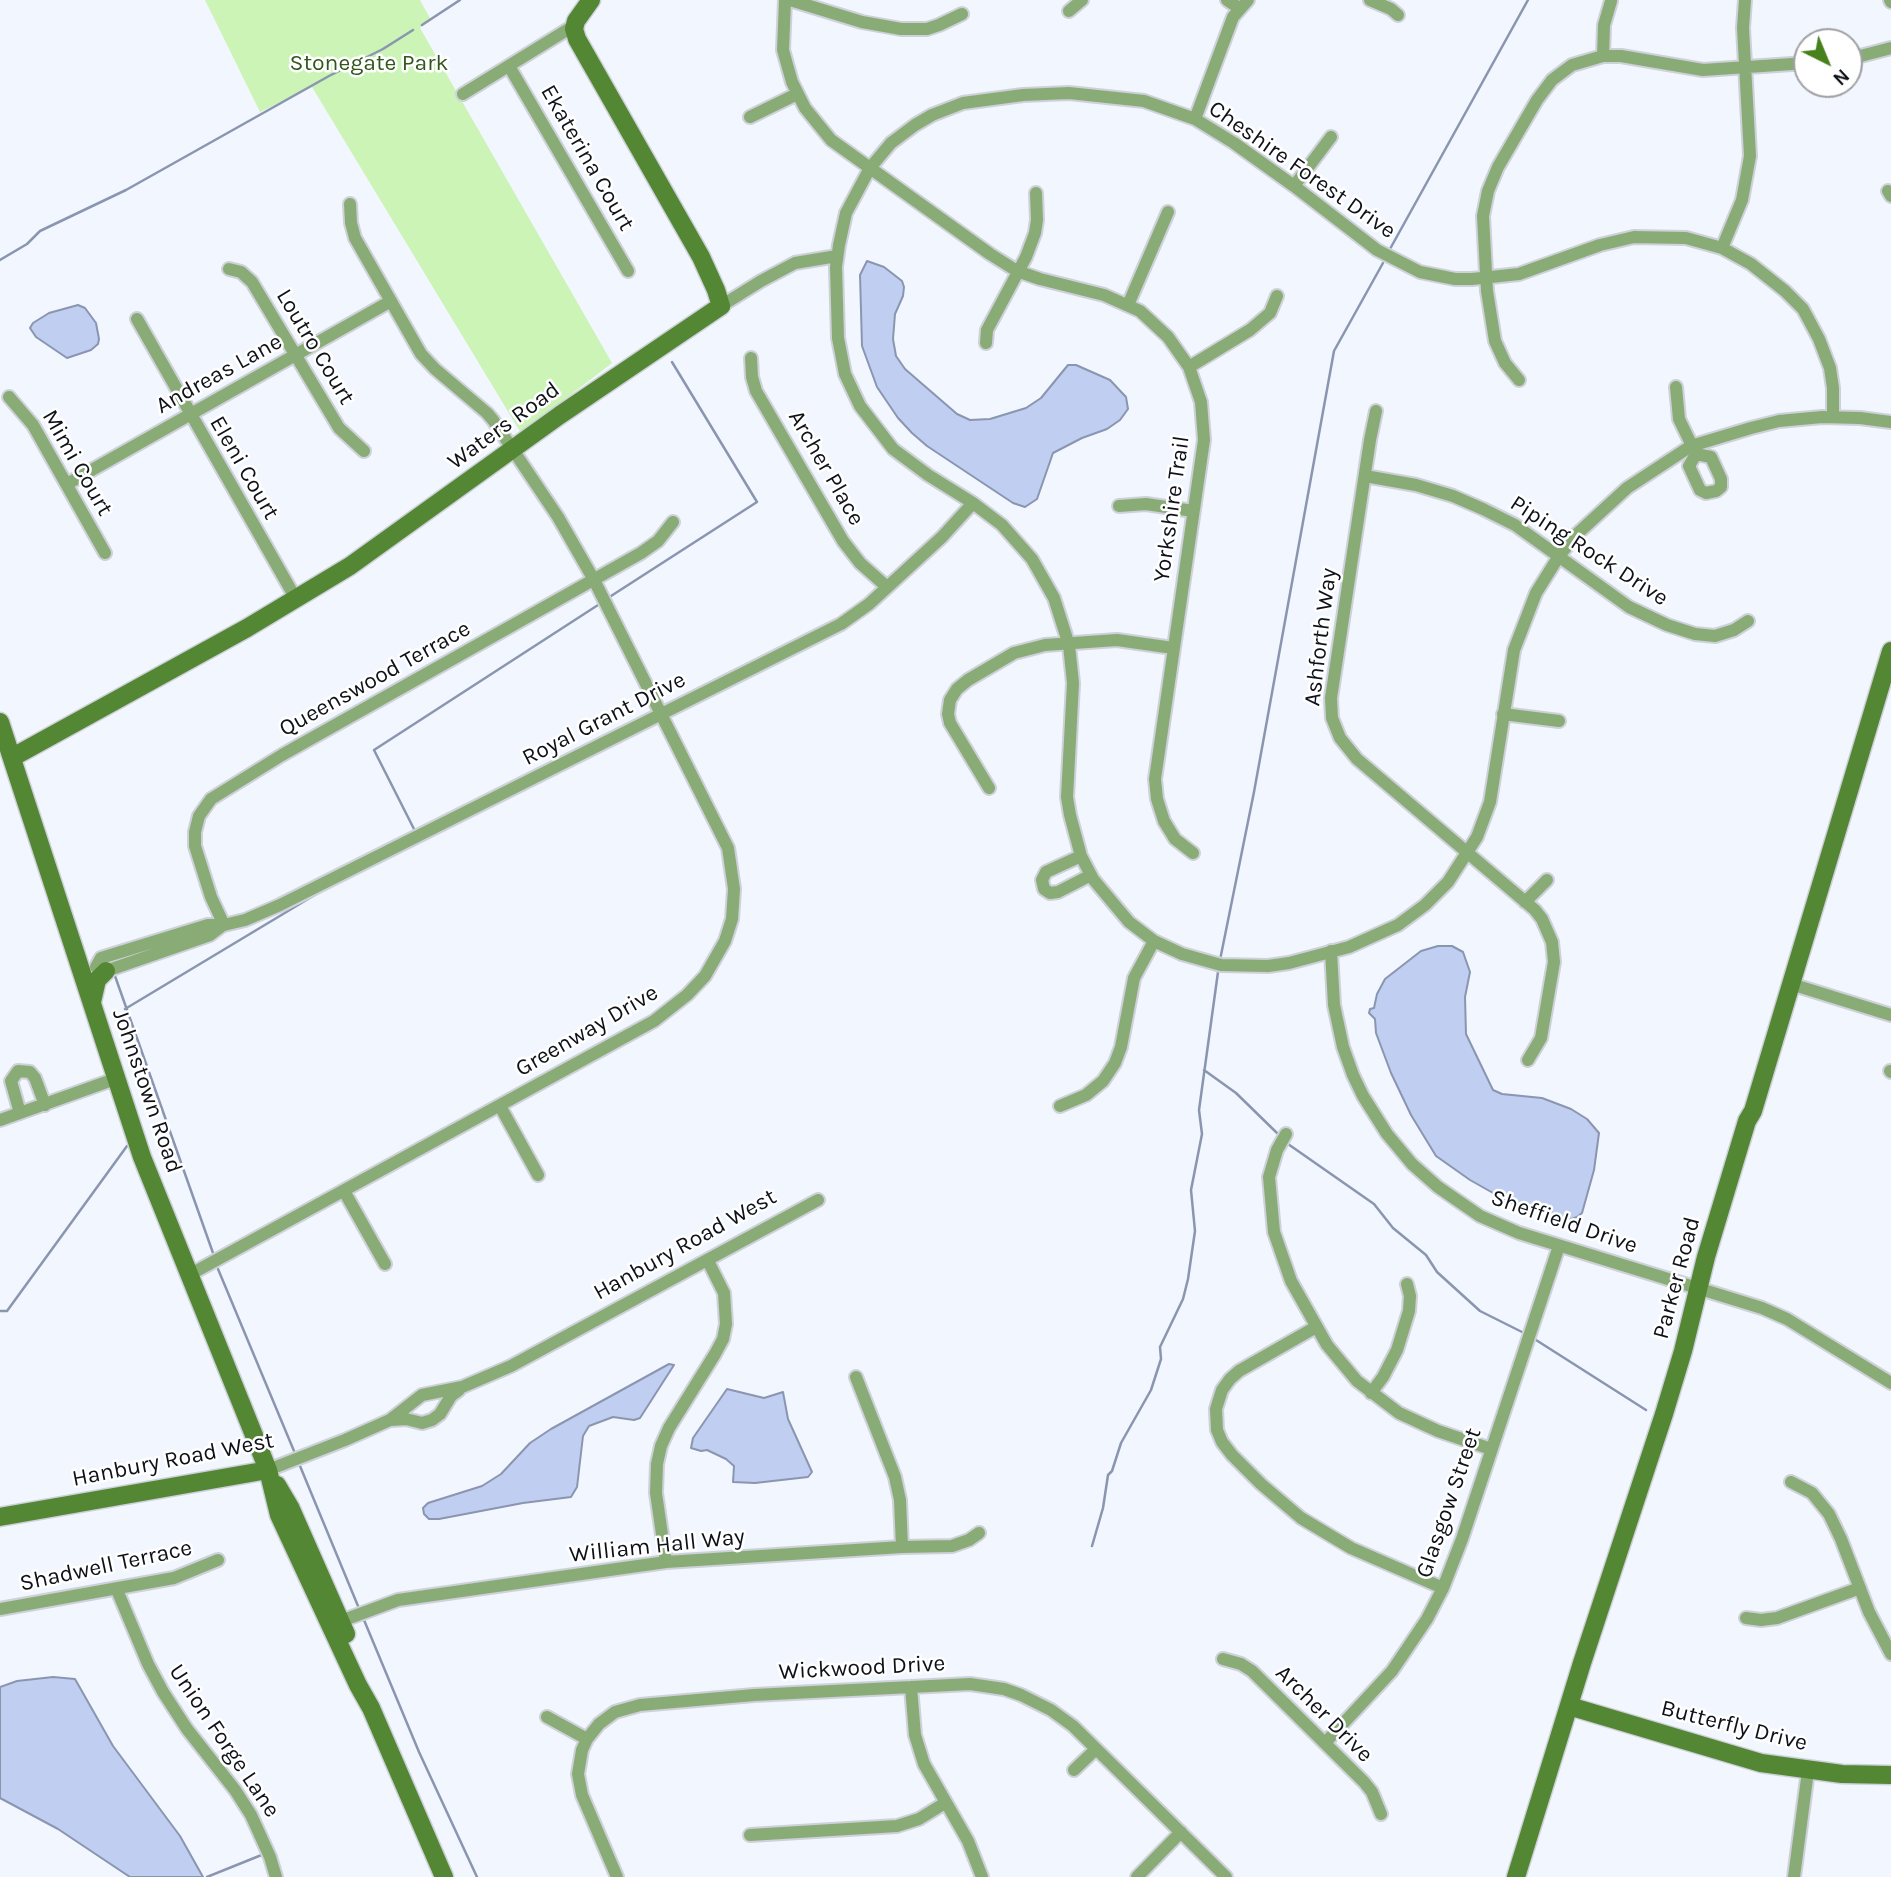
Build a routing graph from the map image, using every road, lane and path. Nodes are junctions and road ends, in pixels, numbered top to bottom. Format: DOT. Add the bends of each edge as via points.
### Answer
graph roads {
  1 [pos="592,0"];
  2 [pos="788,0"];
  3 [pos="1082,0"];
  4 [pos="1227,0"];
  5 [pos="1370,0"];
  6 [pos="1745,0"];
  7 [pos="1611,1"];
  8 [pos="1244,4"];
  9 [pos="1069,11"];
  10 [pos="962,14"];
  11 [pos="1398,15"];
  12 [pos="575,25"];
  13 [pos="1891,48"];
  14 [pos="1863,55"];
  15 [pos="1603,56"];
  16 [pos="1793,64"];
  17 [pos="509,65"];
  18 [pos="1744,68"];
  19 [pos="463,94"];
  20 [pos="797,94"];
  21 [pos="750,117"];
  22 [pos="1195,119"];
  23 [pos="1331,137"];
  24 [pos="870,168"];
  25 [pos="1294,186"];
  26 [pos="1036,192"];
  27 [pos="350,204"];
  28 [pos="1168,212"];
  29 [pos="1722,248"];
  30 [pos="837,256"];
  31 [pos="229,269"];
  32 [pos="628,271"];
  33 [pos="1017,271"];
  34 [pos="1486,278"];
  35 [pos="1277,296"];
  36 [pos="391,301"];
  37 [pos="1128,305"];
  38 [pos="721,306"];
  39 [pos="137,320"];
  40 [pos="986,342"];
  41 [pos="296,355"];
  42 [pos="751,358"];
  43 [pos="1189,367"];
  44 [pos="1519,380"];
  45 [pos="1676,387"];
  46 [pos="9,397"];
  47 [pos="1376,411"];
  48 [pos="190,415"];
  49 [pos="1833,416"];
  50 [pos="1891,422"];
  51 [pos="513,450"];
  52 [pos="1694,450"];
  53 [pos="364,451"];
  54 [pos="1365,476"];
  55 [pos="67,484"];
  56 [pos="973,503"];
  57 [pos="1119,506"];
  58 [pos="1193,511"];
  59 [pos="673,522"];
  60 [pos="106,554"];
  61 [pos="1559,556"];
  62 [pos="594,580"];
  63 [pos="887,587"];
  64 [pos="296,599"];
  65 [pos="1748,621"];
  66 [pos="1069,645"];
  67 [pos="1173,648"];
  68 [pos="1891,651"];
  69 [pos="1891,665"];
  70 [pos="1881,691"];
  71 [pos="661,713"];
  72 [pos="1503,714"];
  73 [pos="1559,721"];
  74 [pos="0,722"];
  75 [pos="13,757"];
  76 [pos="989,788"];
  77 [pos="1193,853"];
  78 [pos="1468,853"];
  79 [pos="1082,856"];
  80 [pos="1091,875"];
  81 [pos="1547,880"];
  82 [pos="1525,902"];
  83 [pos="224,925"];
  84 [pos="1154,941"];
  85 [pos="1331,951"];
  86 [pos="94,970"];
  87 [pos="1791,984"];
  88 [pos="1891,1015"];
  89 [pos="1528,1060"];
  90 [pos="115,1079"];
  91 [pos="45,1105"];
  92 [pos="500,1106"];
  93 [pos="1060,1106"];
  94 [pos="20,1114"];
  95 [pos="0,1120"];
  96 [pos="1286,1134"];
  97 [pos="538,1175"];
  98 [pos="344,1191"];
  99 [pos="818,1200"];
  100 [pos="1559,1246"];
  101 [pos="708,1261"];
  102 [pos="385,1264"];
  103 [pos="189,1275"];
  104 [pos="1407,1284"];
  105 [pos="1699,1289"];
  106 [pos="1316,1327"];
  107 [pos="856,1377"];
  108 [pos="1891,1382"];
  109 [pos="462,1387"];
  110 [pos="1371,1393"];
  111 [pos="390,1420"];
  112 [pos="1491,1449"];
  113 [pos="268,1470"];
  114 [pos="1791,1482"];
  115 [pos="0,1517"];
  116 [pos="979,1533"];
  117 [pos="902,1547"];
  118 [pos="218,1560"];
  119 [pos="666,1562"];
  120 [pos="1443,1588"];
  121 [pos="1860,1588"];
  122 [pos="117,1590"];
  123 [pos="0,1609"];
  124 [pos="1746,1618"];
  125 [pos="341,1621"];
  126 [pos="1891,1654"];
  127 [pos="1223,1659"];
  128 [pos="911,1687"];
  129 [pos="1569,1706"];
  130 [pos="370,1708"];
  131 [pos="547,1717"];
  132 [pos="587,1739"];
  133 [pos="1325,1743"];
  134 [pos="1096,1749"];
  135 [pos="1074,1770"];
  136 [pos="1808,1771"];
  137 [pos="1891,1775"];
  138 [pos="945,1803"];
  139 [pos="1381,1814"];
  140 [pos="1181,1832"];
  141 [pos="750,1836"];
  142 [pos="276,1877"];
  143 [pos="444,1877"];
  144 [pos="617,1877"];
  145 [pos="982,1877"];
  146 [pos="1137,1877"];
  147 [pos="1226,1877"];
  148 [pos="1516,1877"];
  149 [pos="1794,1877"];
  1 -- 12 [label="street"];
  2 -- 10 [label="street" via="901,29 927,29"];
  2 -- 20 [label="street, Yorkshire Trail" via="783,50"];
  3 -- 9 [label="street"];
  4 -- 8 [label="street"];
  5 -- 11 [label="street"];
  6 -- 18 [label="street"];
  7 -- 15 [label="street"];
  8 -- 22 [label="street" via="1233,17"];
  12 -- 17 [label="street"];
  12 -- 38 [label="street" via="577,39 701,257"];
  13 -- 14 [label="street"];
  15 -- 18 [label="street" via="1703,70"];
  15 -- 34 [label="street" via="1573,65 1552,80 1498,167 1483,216"];
  16 -- 18 [label="street"];
  17 -- 19 [label="street"];
  17 -- 32 [label="street, Ekaterina Court"];
  18 -- 29 [label="street" via="1748,175"];
  20 -- 21 [label="street"];
  20 -- 24 [label="street, Yorkshire Trail" via="816,124"];
  22 -- 24 [label="street, Cheshire Forest Drive" via="1118,97 1069,93 996,97 963,103 923,120 891,143"];
  22 -- 25 [label="street, Cheshire Forest Drive"];
  23 -- 25 [label="street"];
  24 -- 30 [label="street, Cheshire Forest Drive" via="846,213"];
  24 -- 33 [label="street, Yorkshire Trail"];
  25 -- 34 [label="street, Cheshire Forest Drive" via="1377,250 1404,265 1455,279"];
  26 -- 33 [label="street" via="1035,233"];
  27 -- 36 [label="street, Greenway Drive" via="355,238"];
  28 -- 37 [label="street"];
  29 -- 34 [label="street, Cheshire Forest Drive" via="1677,237 1634,237 1519,274"];
  29 -- 49 [label="street, Cheshire Forest Drive" via="1751,264 1803,309 1830,368"];
  30 -- 38 [label="street" via="795,263"];
  30 -- 56 [label="street, Cheshire Forest Drive" via="838,338 845,374 860,406 893,449"];
  31 -- 41 [label="street, Loutro Court" via="252,282"];
  33 -- 37 [label="street, Yorkshire Trail"];
  33 -- 40 [label="street" via="987,330"];
  34 -- 44 [label="street" via="1499,352"];
  35 -- 43 [label="street" via="1269,313 1250,330"];
  36 -- 41 [label="street, Andreas Lane"];
  36 -- 51 [label="street, Greenway Drive" via="427,361 487,413"];
  37 -- 43 [label="street, Yorkshire Trail" via="1160,328"];
  38 -- 51 [label="street, Waters Road"];
  39 -- 48 [label="street, Eleni Court"];
  41 -- 48 [label="street, Andreas Lane"];
  41 -- 53 [label="street, Loutro Court" via="339,428"];
  42 -- 63 [label="street, Archer Place" via="756,391 843,541"];
  43 -- 58 [label="street, Yorkshire Trail" via="1204,428"];
  45 -- 52 [label="street" via="1679,419"];
  46 -- 55 [label="street, Mimi Court" via="33,425"];
  47 -- 54 [label="street, Ashforth Way"];
  48 -- 55 [label="street, Andreas Lane"];
  48 -- 64 [label="street, Eleni Court"];
  49 -- 50 [label="street, Cheshire Forest Drive"];
  49 -- 52 [label="street, Cheshire Forest Drive" via="1779,421"];
  51 -- 62 [label="street, Greenway Drive"];
  51 -- 64 [label="street, Waters Road"];
  52 -- 61 [label="street, Cheshire Forest Drive" via="1627,488"];
  54 -- 61 [label="street, Piping Rock Drive" via="1453,496 1515,525"];
  54 -- 78 [label="street, Ashforth Way" via="1331,698 1332,718 1340,738 1357,758"];
  55 -- 60 [label="street, Mimi Court"];
  56 -- 63 [label="street, Royal Grant Drive"];
  56 -- 66 [label="street, Cheshire Forest Drive" via="1032,559 1054,598"];
  57 -- 58 [label="street" via="1146,504"];
  58 -- 67 [label="street, Yorkshire Trail"];
  59 -- 62 [label="street, Queenswood Terrace" via="659,541"];
  61 -- 65 [label="street, Piping Rock Drive" via="1629,607 1676,628 1716,636"];
  61 -- 72 [label="street, Cheshire Forest Drive" via="1522,626"];
  62 -- 71 [label="street, Greenway Drive"];
  62 -- 83 [label="street, Queenswood Terrace" via="211,799 199,816 195,846"];
  63 -- 71 [label="street, Royal Grant Drive" via="841,624"];
  64 -- 75 [label="street, Waters Road"];
  66 -- 67 [label="street" via="1117,640"];
  66 -- 76 [label="street" via="1014,653 953,693 948,706 950,723"];
  66 -- 79 [label="street, Cheshire Forest Drive" via="1073,682 1067,797"];
  67 -- 77 [label="street, Yorkshire Trail" via="1156,764 1157,799 1170,833"];
  68 -- 70 [label="street, Parker Road"];
  69 -- 70 [label="street, Parker Road"];
  70 -- 87 [label="street, Parker Road"];
  71 -- 83 [label="street, Royal Grant Drive" via="280,905"];
  71 -- 92 [label="street, Greenway Drive" via="728,848 734,889 725,941 705,976 670,1009"];
  72 -- 73 [label="street"];
  72 -- 78 [label="street, Cheshire Forest Drive" via="1490,802"];
  74 -- 75 [label="street, Johnstown Road"];
  75 -- 86 [label="street, Johnstown Road"];
  78 -- 82 [label="street, Ashforth Way"];
  78 -- 85 [label="street, Cheshire Forest Drive" via="1439,892 1411,916 1373,938"];
  79 -- 80 [label="street, Cheshire Forest Drive"];
  79 -- 80 [label="street" via="1046,872 1044,889 1058,892"];
  80 -- 84 [label="street, Cheshire Forest Drive" via="1117,909"];
  81 -- 82 [label="street"];
  82 -- 89 [label="street, Ashforth Way" via="1542,919 1554,954 1544,1027"];
  83 -- 86 [label="street, Royal Grant Drive" via="210,935"];
  84 -- 85 [label="street, Cheshire Forest Drive" via="1202,960 1242,967 1289,963"];
  84 -- 93 [label="street" via="1134,978 1115,1063 1086,1095"];
  85 -- 100 [label="street, Sheffield Drive" via="1334,1005 1343,1047 1363,1096 1387,1134 1412,1164 1454,1199 1499,1225"];
  86 -- 90 [label="street, Johnstown Road" via="91,1005"];
  87 -- 88 [label="street"];
  87 -- 105 [label="street, Parker Road"];
  90 -- 91 [label="street"];
  90 -- 103 [label="street, Johnstown Road"];
  91 -- 94 [label="street"];
  91 -- 94 [label="street" via="35,1078 30,1072 18,1071 11,1081"];
  92 -- 97 [label="street"];
  92 -- 98 [label="street, Greenway Drive"];
  94 -- 95 [label="street"];
  96 -- 106 [label="street" via="1269,1177 1273,1222 1285,1267"];
  98 -- 102 [label="street"];
  98 -- 103 [label="street, Greenway Drive"];
  99 -- 101 [label="street, Hanbury Road West"];
  100 -- 105 [label="street, Sheffield Drive"];
  100 -- 112 [label="street, Glasgow Street"];
  101 -- 109 [label="street, Hanbury Road West"];
  101 -- 119 [label="street" via="724,1293 726,1324 723,1339 661,1446 655,1478"];
  103 -- 113 [label="street, Johnstown Road"];
  104 -- 110 [label="street" via="1409,1311 1397,1350"];
  105 -- 108 [label="street, Sheffield Drive" via="1795,1323"];
  105 -- 129 [label="street, Parker Road" via="1664,1414"];
  106 -- 110 [label="street" via="1344,1367"];
  106 -- 120 [label="street" via="1230,1379 1216,1409 1222,1442 1268,1490 1322,1532"];
  107 -- 117 [label="street" via="895,1477"];
  109 -- 111 [label="street, Hanbury Road West" via="422,1395"];
  109 -- 111 [label="street, Hanbury Road West" via="432,1420"];
  110 -- 112 [label="street" via="1417,1423"];
  111 -- 113 [label="street, Hanbury Road West"];
  112 -- 120 [label="street, Glasgow Street"];
  113 -- 115 [label="street, Hanbury Road West"];
  113 -- 125 [label="street, Johnstown Road" via="290,1507"];
  113 -- 130 [label="street, Johnstown Road" via="279,1515"];
  114 -- 121 [label="street" via="1812,1493 1829,1514"];
  116 -- 117 [label="street, William Hall Way" via="952,1546"];
  117 -- 119 [label="street, William Hall Way"];
  118 -- 122 [label="street, Shadwell Terrace" via="183,1576"];
  119 -- 125 [label="street, William Hall Way" via="399,1600"];
  120 -- 133 [label="street, Glasgow Street" via="1392,1671"];
  121 -- 124 [label="street" via="1777,1618"];
  121 -- 126 [label="street"];
  122 -- 123 [label="street, Shadwell Terrace"];
  122 -- 142 [label="street, Union Forge Lane" via="163,1692 251,1815"];
  125 -- 130 [label="street, Johnstown Road"];
  127 -- 133 [label="street, Archer Drive" via="1252,1671"];
  128 -- 132 [label="street, Wickwood Drive" via="640,1706 608,1716"];
  128 -- 134 [label="street, Wickwood Drive" via="970,1684 1004,1689 1051,1710"];
  128 -- 138 [label="street" via="920,1754"];
  129 -- 136 [label="street, Butterfly Drive" via="1737,1757"];
  129 -- 148 [label="street, Parker Road"];
  130 -- 143 [label="street, Johnstown Road"];
  131 -- 132 [label="street"];
  132 -- 144 [label="street" via="578,1765 580,1790"];
  133 -- 139 [label="street, Archer Drive" via="1364,1783"];
  134 -- 135 [label="street"];
  134 -- 140 [label="street, Wickwood Drive"];
  136 -- 137 [label="street, Butterfly Drive"];
  136 -- 149 [label="street"];
  138 -- 141 [label="street" via="897,1826"];
  138 -- 145 [label="street" via="968,1841"];
  140 -- 146 [label="street"];
  140 -- 147 [label="street, Wickwood Drive"];
}
